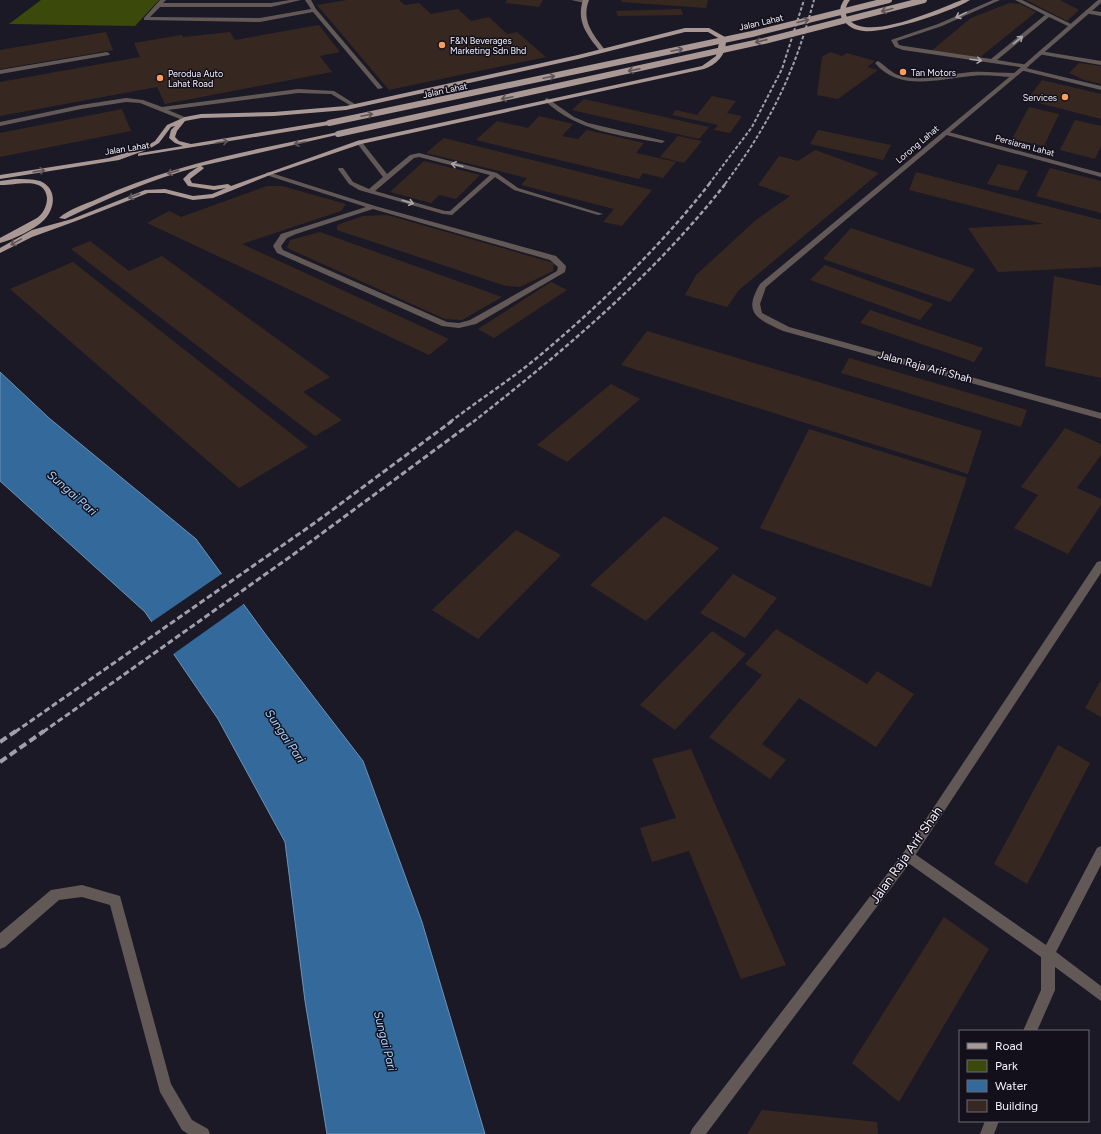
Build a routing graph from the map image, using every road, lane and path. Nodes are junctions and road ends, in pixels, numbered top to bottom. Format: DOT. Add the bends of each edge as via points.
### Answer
graph roads {
  1 [pos="163,0"];
  2 [pos="298,0"];
  3 [pos="308,0"];
  4 [pos="574,0"];
  5 [pos="847,0"];
  6 [pos="889,0"];
  7 [pos="924,0"];
  8 [pos="967,0"];
  9 [pos="997,0"];
  10 [pos="1018,0"];
  11 [pos="1101,0"];
  12 [pos="585,1"];
  13 [pos="158,5"];
  14 [pos="314,10"];
  15 [pos="1087,12"];
  16 [pos="1101,14"];
  17 [pos="1049,15"];
  18 [pos="1072,26"];
  19 [pos="602,50"];
  20 [pos="107,54"];
  21 [pos="1040,54"];
  22 [pos="992,61"];
  23 [pos="878,62"];
  24 [pos="1101,63"];
  25 [pos="1024,68"];
  26 [pos="0,72"];
  27 [pos="1014,75"];
  28 [pos="380,88"];
  29 [pos="1101,88"];
  30 [pos="548,100"];
  31 [pos="355,106"];
  32 [pos="162,109"];
  33 [pos="185,119"];
  34 [pos="0,124"];
  35 [pos="945,133"];
  36 [pos="662,141"];
  37 [pos="359,142"];
  38 [pos="197,146"];
  39 [pos="110,160"];
  40 [pos="213,161"];
  41 [pos="341,169"];
  42 [pos="268,174"];
  43 [pos="495,174"];
  44 [pos="1101,175"];
  45 [pos="0,177"];
  46 [pos="387,178"];
  47 [pos="252,181"];
  48 [pos="0,183"];
  49 [pos="371,191"];
  50 [pos="374,207"];
  51 [pos="600,214"];
  52 [pos="30,235"];
  53 [pos="0,241"];
  54 [pos="0,251"];
  55 [pos="754,308"];
  56 [pos="1101,416"];
  57 [pos="1101,565"];
  58 [pos="1101,852"];
  59 [pos="908,856"];
  60 [pos="0,942"];
  61 [pos="1048,954"];
  62 [pos="1101,994"];
  63 [pos="1030,1030"];
  64 [pos="992,1122"];
  65 [pos="203,1134"];
  66 [pos="697,1134"];
  67 [pos="987,1134"];
  1 -- 13 [label="street"];
  2 -- 13 [label="street" via="271,5"];
  3 -- 14 [label="street"];
  4 -- 12 [label="street"];
  5 -- 8 [label="main road" via="842,10 846,22 873,30 896,26"];
  38 -- 6 [label="main road, Jalan Lahat, one-way, bridge" via="329,124 744,36"];
  7 -- 40 [label="main road, Jalan Lahat, one-way, bridge" via="764,41"];
  9 -- 22 [label="street, one-way" via="940,25 894,40 903,48"];
  10 -- 17 [label="street"];
  11 -- 15 [label="street, Lorong Lahat"];
  12 -- 19 [label="main road" via="582,15 584,26"];
  13 -- 14 [label="street" via="146,19 260,20"];
  14 -- 28 [label="street"];
  15 -- 16 [label="street"];
  15 -- 18 [label="street, Lorong Lahat"];
  17 -- 18 [label="street"];
  22 -- 17 [label="street, one-way"];
  18 -- 21 [label="street, Lorong Lahat"];
  19 -- 30 [label="main road" via="685,30 709,30 723,38 721,54 717,60 704,67"];
  19 -- 31 [label="main road"];
  20 -- 26 [label="street"];
  21 -- 24 [label="street"];
  21 -- 25 [label="street, Lorong Lahat"];
  22 -- 25 [label="street"];
  23 -- 27 [label="street" via="892,75 925,80 970,74"];
  25 -- 27 [label="street, Lorong Lahat"];
  25 -- 29 [label="street"];
  27 -- 35 [label="street, Lorong Lahat"];
  30 -- 36 [label="street" via="560,113 577,122"];
  30 -- 37 [label="main road"];
  31 -- 32 [label="street" via="332,92 298,91"];
  31 -- 33 [label="main road"];
  32 -- 33 [label="street"];
  32 -- 34 [label="street" via="141,101 126,100"];
  33 -- 38 [label="main road" via="174,130 172,138 177,142"];
  33 -- 39 [label="main road" via="169,126 153,145"];
  35 -- 44 [label="street, Persiaran Lahat"];
  35 -- 55 [label="street, Lorong Lahat" via="763,286 755,300"];
  37 -- 42 [label="main road"];
  37 -- 46 [label="street"];
  38 -- 39 [label="main road, Jalan Lahat"];
  45 -- 39 [label="main road, Jalan Lahat, one-way"];
  40 -- 47 [label="main road" via="191,174 186,179 188,183 195,187 214,188"];
  40 -- 52 [label="main road, one-way" via="156,178 87,206"];
  41 -- 49 [label="street" via="356,186"];
  42 -- 47 [label="main road"];
  42 -- 50 [label="street"];
  43 -- 46 [label="street, one-way" via="419,155 412,156"];
  49 -- 43 [label="street, one-way" via="449,213"];
  43 -- 51 [label="street" via="516,190"];
  46 -- 49 [label="street"];
  47 -- 52 [label="main road, one-way" via="205,197 193,198 165,192 147,192"];
  48 -- 53 [label="main road" via="31,182 43,185 50,192 51,202 43,217"];
  50 -- 50 [label="street" via="553,258 562,266 561,272 472,322 464,326 455,326 438,321 280,251 277,246 284,236 293,232"];
  52 -- 54 [label="main road, one-way"];
  55 -- 56 [label="street, Jalan Raja Arif Shah" via="761,317 786,329"];
  57 -- 59 [label="street, Jalan Raja Arif Shah"];
  58 -- 61 [label="street"];
  59 -- 61 [label="street"];
  59 -- 66 [label="street, Jalan Raja Arif Shah"];
  60 -- 65 [label="street" via="56,894 82,891 115,900 165,1087 186,1125"];
  61 -- 62 [label="street"];
  61 -- 63 [label="street" via="1048,990"];
  64 -- 67 [label="street"];
}
